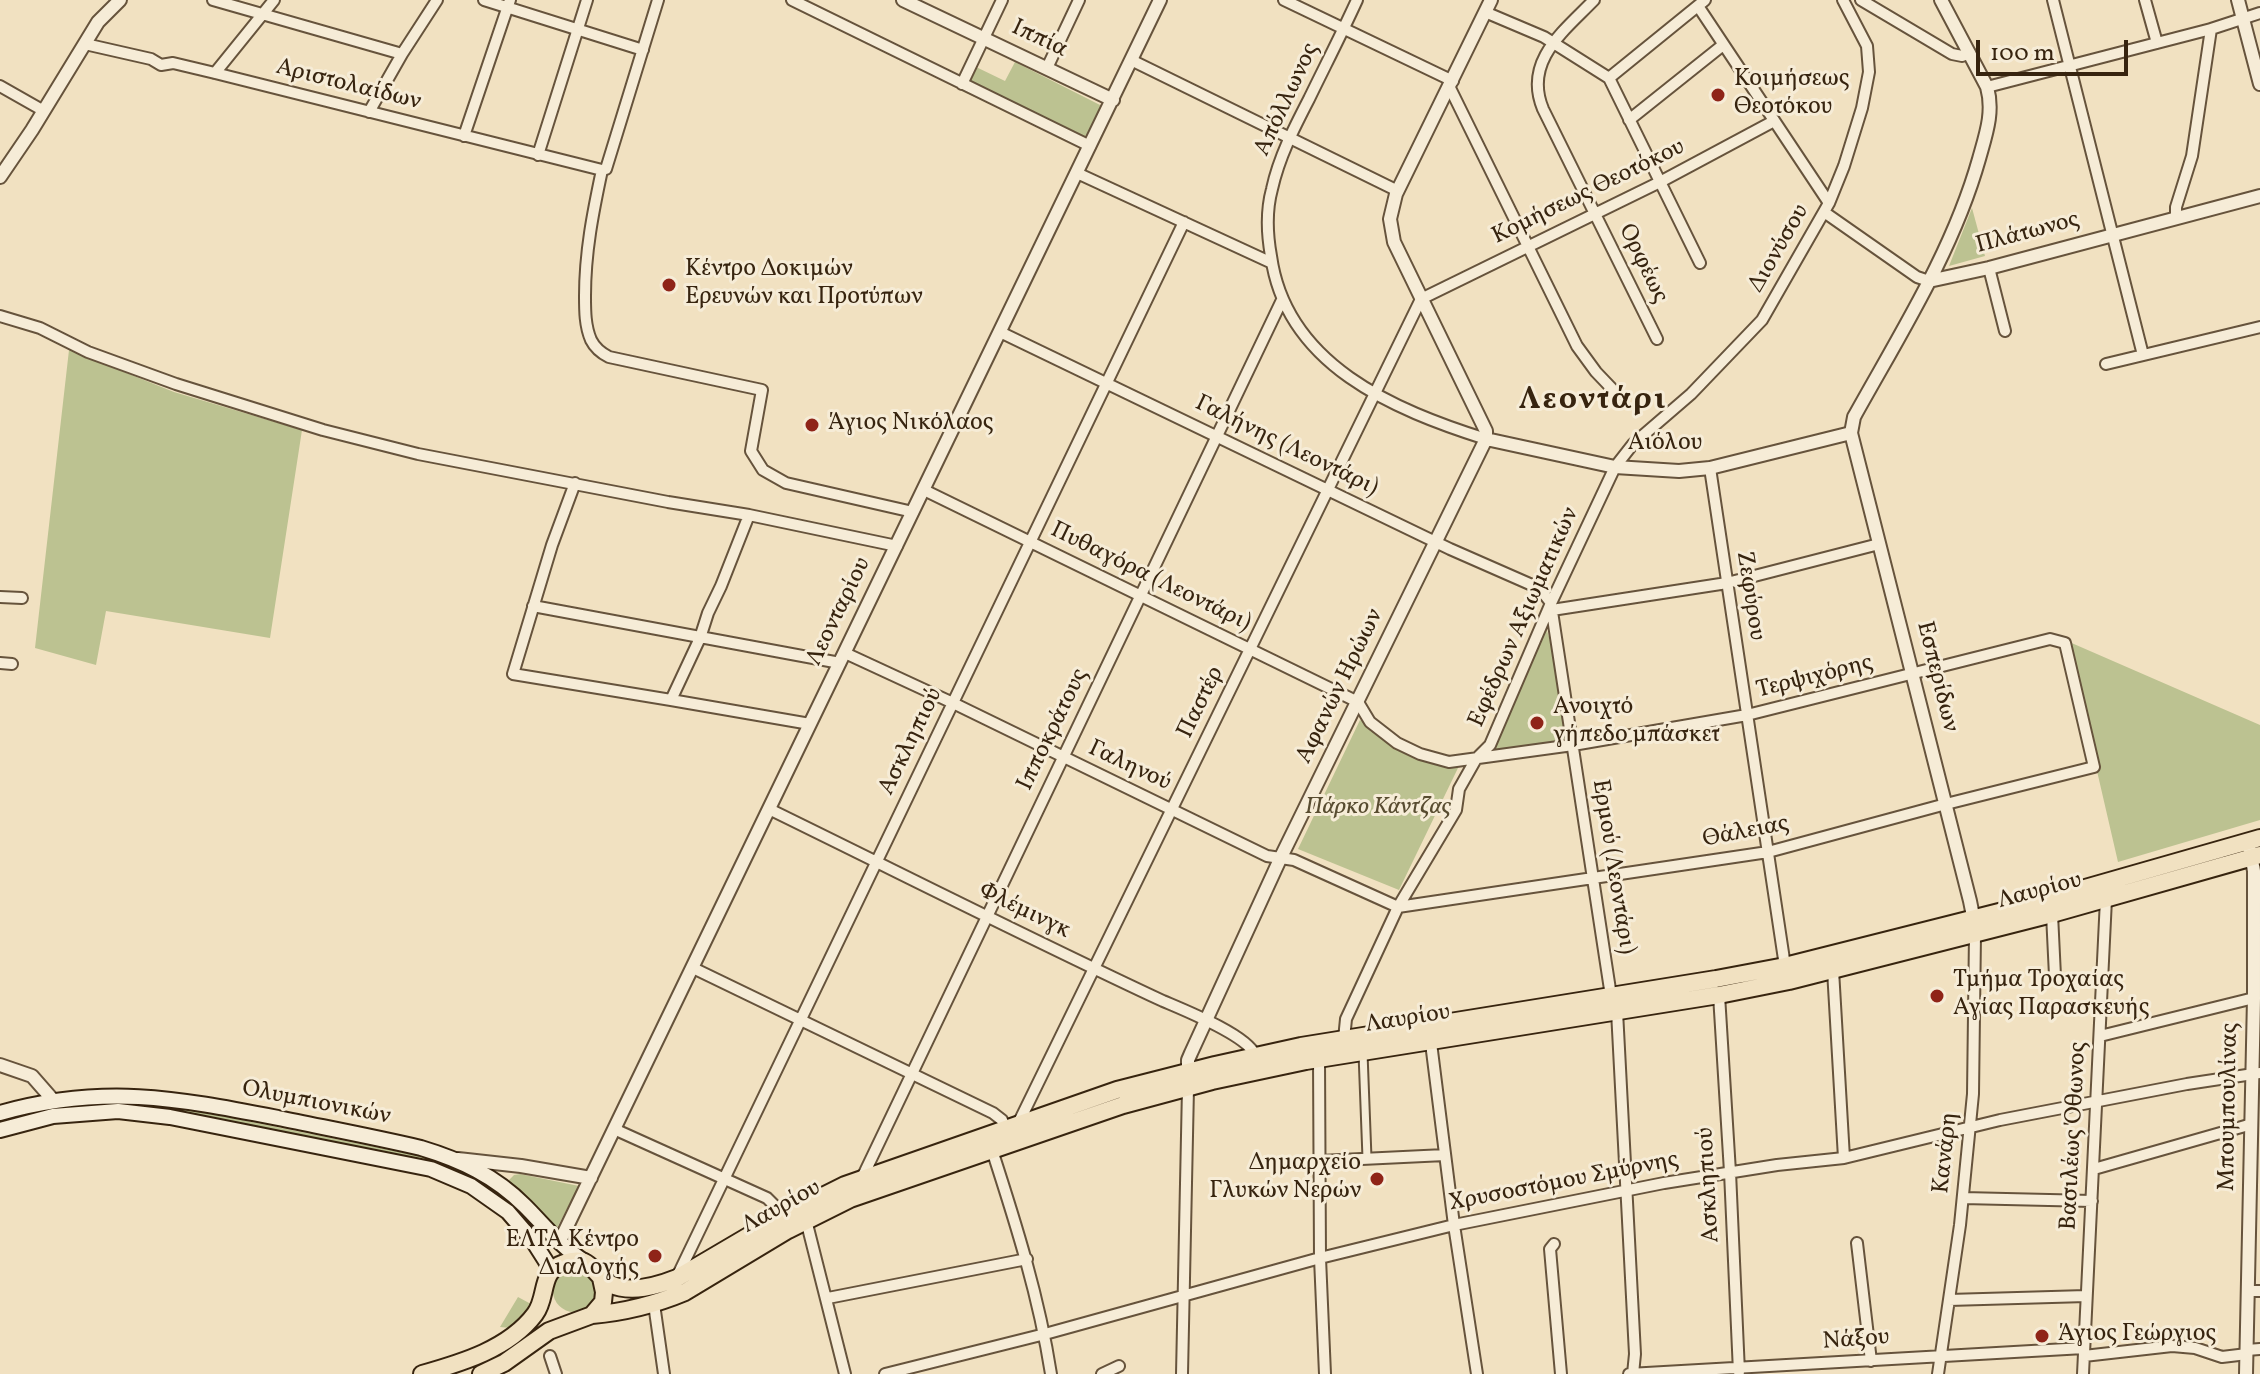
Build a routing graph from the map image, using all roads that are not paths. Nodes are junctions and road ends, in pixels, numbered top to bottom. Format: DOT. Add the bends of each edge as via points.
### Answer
graph roads {
  1 [pos="120,0"];
  2 [pos="213,0"];
  3 [pos="274,0"];
  4 [pos="437,0"];
  5 [pos="484,0"];
  6 [pos="587,0"];
  7 [pos="658,0"];
  8 [pos="792,0"];
  9 [pos="903,0"];
  10 [pos="1002,0"];
  11 [pos="1079,0"];
  12 [pos="1160,0"];
  13 [pos="1284,0"];
  14 [pos="1357,0"];
  15 [pos="1491,0"];
  16 [pos="1594,0"];
  17 [pos="1843,0"];
  18 [pos="1861,0"];
  19 [pos="1941,0"];
  20 [pos="2053,0"];
  21 [pos="2145,0"];
  22 [pos="2238,0"];
  23 [pos="509,3"];
  24 [pos="1701,3"];
  25 [pos="924,4"];
  26 [pos="1485,12"];
  27 [pos="2260,13"];
  28 [pos="262,14"];
  29 [pos="2243,18"];
  30 [pos="1345,27"];
  31 [pos="577,28"];
  32 [pos="2211,29"];
  33 [pos="984,39"];
  34 [pos="1553,43"];
  35 [pos="2157,43"];
  36 [pos="85,44"];
  37 [pos="1723,45"];
  38 [pos="643,50"];
  39 [pos="1970,53"];
  40 [pos="402,54"];
  41 [pos="1131,60"];
  42 [pos="2070,65"];
  43 [pos="1047,68"];
  44 [pos="215,73"];
  45 [pos="1609,78"];
  46 [pos="962,84"];
  47 [pos="1452,84"];
  48 [pos="2260,84"];
  49 [pos="0,86"];
  50 [pos="1987,87"];
  51 [pos="1113,100"];
  52 [pos="44,111"];
  53 [pos="369,112"];
  54 [pos="1629,120"];
  55 [pos="1774,121"];
  56 [pos="464,136"];
  57 [pos="1289,139"];
  58 [pos="1090,146"];
  59 [pos="538,155"];
  60 [pos="602,170"];
  61 [pos="1077,173"];
  62 [pos="0,177"];
  63 [pos="1660,182"];
  64 [pos="1398,191"];
  65 [pos="2260,196"];
  66 [pos="1826,207"];
  67 [pos="1594,213"];
  68 [pos="2176,218"];
  69 [pos="1184,222"];
  70 [pos="2113,235"];
  71 [pos="1527,245"];
  72 [pos="1272,263"];
  73 [pos="1700,263"];
  74 [pos="1989,268"];
  75 [pos="1929,281"];
  76 [pos="1421,299"];
  77 [pos="1282,300"];
  78 [pos="0,316"];
  79 [pos="2260,327"];
  80 [pos="2005,331"];
  81 [pos="1000,332"];
  82 [pos="1657,339"];
  83 [pos="2143,355"];
  84 [pos="2106,364"];
  85 [pos="1107,383"];
  86 [pos="1375,394"];
  87 [pos="1618,395"];
  88 [pos="1851,433"];
  89 [pos="1217,436"];
  90 [pos="1486,439"];
  91 [pos="1615,467"];
  92 [pos="1710,468"];
  93 [pos="575,483"];
  94 [pos="1328,489"];
  95 [pos="924,490"];
  96 [pos="913,512"];
  97 [pos="749,515"];
  98 [pos="1031,542"];
  99 [pos="1437,543"];
  100 [pos="1879,544"];
  101 [pos="897,546"];
  102 [pos="1727,583"];
  103 [pos="1141,595"];
  104 [pos="0,597"];
  105 [pos="22,598"];
  106 [pos="533,606"];
  107 [pos="1551,606"];
  108 [pos="700,638"];
  109 [pos="1250,649"];
  110 [pos="842,658"];
  111 [pos="0,663"];
  112 [pos="12,664"];
  113 [pos="1912,674"];
  114 [pos="671,700"];
  115 [pos="1358,702"];
  116 [pos="953,703"];
  117 [pos="1747,715"];
  118 [pos="810,724"];
  119 [pos="1573,745"];
  120 [pos="1063,758"];
  121 [pos="1476,759"];
  122 [pos="2094,767"];
  123 [pos="1946,804"];
  124 [pos="769,809"];
  125 [pos="1172,809"];
  126 [pos="2255,848"];
  127 [pos="1768,852"];
  128 [pos="1281,857"];
  129 [pos="877,862"];
  130 [pos="1593,877"];
  131 [pos="2106,899"];
  132 [pos="1398,907"];
  133 [pos="2052,914"];
  134 [pos="987,916"];
  135 [pos="1975,926"];
  136 [pos="1785,966"];
  137 [pos="693,968"];
  138 [pos="1094,969"];
  139 [pos="1833,970"];
  140 [pos="2055,976"];
  141 [pos="1719,995"];
  142 [pos="2254,998"];
  143 [pos="1614,1004"];
  144 [pos="801,1020"];
  145 [pos="1206,1021"];
  146 [pos="1429,1034"];
  147 [pos="2100,1036"];
  148 [pos="1344,1039"];
  149 [pos="1363,1051"];
  150 [pos="1255,1055"];
  151 [pos="1319,1059"];
  152 [pos="0,1065"];
  153 [pos="912,1073"];
  154 [pos="2256,1073"];
  155 [pos="1188,1080"];
  156 [pos="53,1100"];
  157 [pos="2098,1101"];
  158 [pos="0,1113"];
  159 [pos="2252,1124"];
  160 [pos="1012,1126"];
  161 [pos="1970,1127"];
  162 [pos="614,1129"];
  163 [pos="0,1130"];
  164 [pos="992,1150"];
  165 [pos="1445,1155"];
  166 [pos="455,1158"];
  167 [pos="1367,1158"];
  168 [pos="1844,1158"];
  169 [pos="1320,1161"];
  170 [pos="521,1166"];
  171 [pos="2094,1169"];
  172 [pos="2255,1169"];
  173 [pos="1730,1172"];
  174 [pos="591,1178"];
  175 [pos="862,1178"];
  176 [pos="724,1180"];
  177 [pos="500,1184"];
  178 [pos="1626,1190"];
  179 [pos="1963,1198"];
  180 [pos="2092,1201"];
  181 [pos="498,1204"];
  182 [pos="779,1218"];
  183 [pos="806,1220"];
  184 [pos="1454,1225"];
  185 [pos="2255,1229"];
  186 [pos="559,1243"];
  187 [pos="1857,1243"];
  188 [pos="1554,1244"];
  189 [pos="1320,1258"];
  190 [pos="1027,1259"];
  191 [pos="586,1262"];
  192 [pos="550,1273"];
  193 [pos="601,1278"];
  194 [pos="677,1278"];
  195 [pos="2254,1291"];
  196 [pos="1184,1295"];
  197 [pos="2086,1296"];
  198 [pos="543,1297"];
  199 [pos="828,1298"];
  200 [pos="1949,1300"];
  201 [pos="654,1304"];
  202 [pos="592,1315"];
  203 [pos="571,1322"];
  204 [pos="1045,1334"];
  205 [pos="2251,1351"];
  206 [pos="2084,1352"];
  207 [pos="1941,1355"];
  208 [pos="550,1356"];
  209 [pos="1871,1361"];
  210 [pos="1119,1366"];
  211 [pos="1739,1371"];
  212 [pos="422,1374"];
  213 [pos="481,1374"];
  214 [pos="556,1374"];
  215 [pos="664,1374"];
  216 [pos="845,1374"];
  217 [pos="885,1374"];
  218 [pos="1051,1374"];
  219 [pos="1102,1374"];
  220 [pos="1182,1374"];
  221 [pos="1325,1374"];
  222 [pos="1477,1374"];
  223 [pos="1561,1374"];
  224 [pos="1632,1374"];
  225 [pos="1938,1374"];
  226 [pos="2083,1374"];
  227 [pos="2246,1374"];
  1 -- 36 [label="street"];
  2 -- 28 [label="street"];
  3 -- 28 [label="street"];
  4 -- 40 [label="street"];
  5 -- 23 [label="street"];
  6 -- 31 [label="street"];
  7 -- 38 [label="street"];
  8 -- 46 [label="street"];
  9 -- 25 [label="street, Ιππία"];
  10 -- 33 [label="street"];
  11 -- 43 [label="street"];
  12 -- 41 [label="street, Λεονταρίου"];
  13 -- 30 [label="street"];
  14 -- 30 [label="street, Απόλλωνος"];
  15 -- 26 [label="street"];
  16 -- 34 [label="street, Ορφέως"];
  17 -- 66 [label="street, Διονύσου" via="1867,46 1869,72 1844,166"];
  18 -- 39 [label="street" via="1952,54"];
  19 -- 39 [label="street"];
  20 -- 42 [label="street"];
  21 -- 35 [label="street"];
  22 -- 29 [label="street"];
  23 -- 31 [label="street"];
  23 -- 56 [label="street"];
  24 -- 37 [label="street"];
  24 -- 45 [label="street"];
  25 -- 33 [label="street, Ιππία"];
  26 -- 34 [label="street"];
  26 -- 47 [label="street"];
  27 -- 29 [label="street"];
  28 -- 40 [label="street"];
  28 -- 44 [label="street"];
  29 -- 32 [label="street"];
  29 -- 48 [label="street"];
  30 -- 47 [label="street"];
  30 -- 57 [label="street, Απόλλωνος"];
  31 -- 38 [label="street"];
  31 -- 59 [label="street"];
  32 -- 35 [label="street"];
  32 -- 68 [label="street" via="2192,156"];
  33 -- 43 [label="street, Ιππία"];
  33 -- 46 [label="street"];
  34 -- 45 [label="street"];
  34 -- 67 [label="street, Ορφέως" via="1537,74 1536,89"];
  35 -- 42 [label="street"];
  36 -- 44 [label="street, Αριστολαίδων"];
  36 -- 52 [label="street"];
  37 -- 54 [label="street"];
  37 -- 55 [label="street"];
  38 -- 60 [label="street"];
  39 -- 50 [label="street"];
  40 -- 53 [label="street"];
  41 -- 51 [label="street, Λεονταρίου"];
  41 -- 57 [label="street"];
  42 -- 50 [label="street"];
  42 -- 70 [label="street"];
  43 -- 51 [label="street, Ιππία"];
  44 -- 53 [label="street, Αριστολαίδων"];
  45 -- 54 [label="street"];
  46 -- 58 [label="street"];
  47 -- 64 [label="street"];
  47 -- 71 [label="street"];
  49 -- 52 [label="street"];
  50 -- 75 [label="street" via="1989,120 1971,187"];
  51 -- 58 [label="street, Λεονταρίου"];
  52 -- 62 [label="street"];
  53 -- 56 [label="street, Αριστολαίδων"];
  54 -- 63 [label="street"];
  55 -- 63 [label="street, Κομήσεως Θεοτόκου"];
  55 -- 66 [label="street"];
  56 -- 59 [label="street, Αριστολαίδων"];
  57 -- 64 [label="street"];
  57 -- 72 [label="street, Απόλλωνος" via="1269,204"];
  58 -- 61 [label="street, Λεονταρίου"];
  59 -- 60 [label="street, Αριστολαίδων"];
  60 -- 96 [label="street" via="585,269 586,323 598,350 609,357 762,390 751,451 763,470 786,483"];
  61 -- 69 [label="street"];
  61 -- 81 [label="street, Λεονταρίου"];
  63 -- 67 [label="street, Κομήσεως Θεοτόκου"];
  63 -- 73 [label="street"];
  64 -- 76 [label="street" via="1391,211 1392,235"];
  65 -- 68 [label="street, Πλάτωνος"];
  66 -- 75 [label="street"];
  66 -- 91 [label="street, Διονύσου" via="1762,320"];
  67 -- 71 [label="street, Κομήσεως Θεοτόκου"];
  67 -- 82 [label="street, Ορφέως"];
  68 -- 70 [label="street, Πλάτωνος"];
  69 -- 72 [label="street"];
  69 -- 85 [label="street, Ασκληπιού"];
  70 -- 74 [label="street, Πλάτωνος"];
  70 -- 83 [label="street"];
  71 -- 76 [label="street, Κομήσεως Θεοτόκου"];
  71 -- 87 [label="street" via="1577,346"];
  72 -- 77 [label="street, Απόλλωνος"];
  74 -- 75 [label="street, Πλάτωνος"];
  74 -- 80 [label="street"];
  75 -- 88 [label="street" via="1854,417"];
  76 -- 86 [label="street, Παστέρ"];
  76 -- 90 [label="street"];
  77 -- 86 [label="street, Απόλλωνος" via="1315,347"];
  77 -- 89 [label="street, Ιπποκράτους"];
  78 -- 93 [label="street" via="176,384 323,430"];
  79 -- 83 [label="street"];
  81 -- 85 [label="street, Γαλήνης (Λεοντάρι)"];
  81 -- 95 [label="street, Λεονταρίου"];
  83 -- 84 [label="street"];
  85 -- 89 [label="street, Γαλήνης (Λεοντάρι)"];
  85 -- 98 [label="street, Ασκληπιού"];
  86 -- 90 [label="street, Απόλλωνος"];
  86 -- 94 [label="street, Παστέρ"];
  88 -- 92 [label="street, Αιόλου"];
  88 -- 100 [label="street, Εσπερίδων"];
  89 -- 94 [label="street, Γαλήνης (Λεοντάρι)"];
  89 -- 103 [label="street, Ιπποκράτους"];
  90 -- 91 [label="street, Αιόλου"];
  90 -- 99 [label="street, Αφανών Ηρώων"];
  91 -- 92 [label="street, Αιόλου"];
  91 -- 107 [label="street, Εφέδρων Αξιωματικών"];
  92 -- 102 [label="street, Ζεφύρου"];
  93 -- 97 [label="street"];
  93 -- 106 [label="street"];
  94 -- 99 [label="street, Γαλήνης (Λεοντάρι)"];
  94 -- 109 [label="street, Παστέρ"];
  95 -- 96 [label="street, Λεονταρίου"];
  95 -- 98 [label="street, Πυθαγόρα (Λεοντάρι)"];
  96 -- 101 [label="street, Λεονταρίου"];
  97 -- 101 [label="street"];
  97 -- 108 [label="street"];
  98 -- 103 [label="street, Πυθαγόρα (Λεοντάρι)"];
  98 -- 116 [label="street, Ασκληπιού"];
  99 -- 107 [label="street, Γαλήνης (Λεοντάρι)" via="1532,585"];
  99 -- 115 [label="street, Αφανών Ηρώων"];
  100 -- 102 [label="street"];
  100 -- 113 [label="street, Εσπερίδων"];
  101 -- 110 [label="street, Λεονταρίου"];
  102 -- 107 [label="street"];
  102 -- 117 [label="street, Ζεφύρου"];
  103 -- 109 [label="street, Πυθαγόρα (Λεοντάρι)"];
  103 -- 120 [label="street, Ιπποκράτους"];
  104 -- 105 [label="street"];
  106 -- 108 [label="street, Γαληνού"];
  106 -- 114 [label="street" via="513,674"];
  107 -- 119 [label="street, Ερμού (Λεοντάρι)"];
  107 -- 121 [label="street, Εφέδρων Αξιωματικών" via="1490,745"];
  108 -- 110 [label="street, Γαληνού"];
  108 -- 114 [label="street"];
  109 -- 115 [label="street, Πυθαγόρα (Λεοντάρι)"];
  109 -- 125 [label="street, Παστέρ"];
  110 -- 116 [label="street, Γαληνού"];
  110 -- 118 [label="street, Λεονταρίου"];
  111 -- 112 [label="street"];
  113 -- 117 [label="street, Τερψιχόρης"];
  113 -- 122 [label="street, Τερψιχόρης" via="2050,639 2065,643"];
  113 -- 123 [label="street, Εσπερίδων"];
  114 -- 118 [label="street"];
  115 -- 121 [label="street, Τερψιχόρης" via="1370,722 1397,743 1449,762"];
  115 -- 128 [label="street, Αφανών Ηρώων"];
  116 -- 120 [label="street, Γαληνού"];
  116 -- 129 [label="street, Ασκληπιού"];
  117 -- 119 [label="street, Τερψιχόρης"];
  117 -- 127 [label="street, Ζεφύρου"];
  118 -- 124 [label="street, Λεονταρίου"];
  119 -- 121 [label="street, Τερψιχόρης"];
  119 -- 130 [label="street, Ερμού (Λεοντάρι)"];
  120 -- 125 [label="street, Γαληνού"];
  120 -- 134 [label="street, Ιπποκράτους"];
  121 -- 132 [label="street, Εφέδρων Αξιωματικών" via="1459,789 1456,810"];
  122 -- 123 [label="street, Θάλειας"];
  123 -- 127 [label="street, Θάλειας"];
  123 -- 135 [label="street, Εσπερίδων"];
  124 -- 129 [label="street, Φλέμινγκ"];
  124 -- 137 [label="street, Λεονταρίου"];
  125 -- 128 [label="street, Γαληνού" via="1267,856"];
  125 -- 138 [label="street, Παστέρ"];
  126 -- 131 [label="main road, Λαυρίου"];
  126 -- 135 [label="main road, Λαυρίου"];
  126 -- 142 [label="street, Μπουμπουλίνας"];
  127 -- 130 [label="street, Θάλειας"];
  127 -- 136 [label="street, Ζεφύρου"];
  128 -- 132 [label="street, Γαληνού"];
  128 -- 145 [label="street, Αφανών Ηρώων"];
  129 -- 134 [label="street, Φλέμινγκ"];
  129 -- 144 [label="street, Ασκληπιού"];
  130 -- 132 [label="street, Θάλειας"];
  130 -- 143 [label="street, Ερμού (Λεοντάρι)"];
  131 -- 133 [label="main road, Λαυρίου"];
  131 -- 147 [label="street, Βασιλέως Όθωνος"];
  132 -- 148 [label="street, Εφέδρων Αξιωματικών" via="1346,1019"];
  133 -- 135 [label="main road, Λαυρίου"];
  133 -- 140 [label="street"];
  134 -- 138 [label="street, Φλέμινγκ"];
  134 -- 153 [label="street, Ιπποκράτους"];
  135 -- 136 [label="main road, Λαυρίου"];
  135 -- 139 [label="main road, Λαυρίου"];
  135 -- 161 [label="street, Κανάρη"];
  136 -- 143 [label="main road, Λαυρίου"];
  137 -- 144 [label="street"];
  137 -- 162 [label="street, Λεονταρίου"];
  138 -- 145 [label="street, Φλέμινγκ"];
  138 -- 160 [label="street, Παστέρ"];
  139 -- 141 [label="main road, Λαυρίου"];
  139 -- 168 [label="street"];
  141 -- 143 [label="main road, Λαυρίου"];
  141 -- 173 [label="street, Ασκληπιού"];
  142 -- 147 [label="street"];
  142 -- 154 [label="street, Μπουμπουλίνας"];
  143 -- 146 [label="main road, Λαυρίου"];
  143 -- 178 [label="street, Ερμού (Λεοντάρι)"];
  144 -- 153 [label="street"];
  144 -- 176 [label="street, Ασκληπιού"];
  145 -- 150 [label="street, Φλέμινγκ" via="1248,1044"];
  145 -- 155 [label="street, Αφανών Ηρώων" via="1188,1060"];
  146 -- 148 [label="main road, Λαυρίου"];
  146 -- 149 [label="main road, Λαυρίου"];
  146 -- 165 [label="street"];
  147 -- 157 [label="street, Βασιλέως Όθωνος"];
  148 -- 150 [label="main road, Λαυρίου"];
  149 -- 151 [label="main road, Λαυρίου"];
  149 -- 167 [label="street"];
  150 -- 155 [label="main road, Λαυρίου"];
  151 -- 155 [label="main road, Λαυρίου"];
  151 -- 169 [label="street"];
  152 -- 156 [label="street" via="32,1076"];
  153 -- 160 [label="street"];
  153 -- 175 [label="street, Ιπποκράτους"];
  154 -- 157 [label="street, Χρυσοστόμου Σμύρνης"];
  154 -- 159 [label="street, Μπουμπουλίνας"];
  155 -- 160 [label="main road, Λαυρίου" via="1117,1090"];
  155 -- 164 [label="main road, Λαυρίου"];
  155 -- 196 [label="street"];
  156 -- 158 [label="main road, Ολυμπιονικών"];
  156 -- 166 [label="main road, Ολυμπιονικών" via="118,1095 174,1099 380,1138"];
  157 -- 161 [label="street, Χρυσοστόμου Σμύρνης"];
  157 -- 171 [label="street, Βασιλέως Όθωνος"];
  159 -- 171 [label="street"];
  159 -- 172 [label="street, Μπουμπουλίνας"];
  160 -- 175 [label="main road, Λαυρίου"];
  161 -- 168 [label="street, Χρυσοστόμου Σμύρνης"];
  161 -- 179 [label="street, Κανάρη"];
  162 -- 174 [label="street, Λεονταρίου"];
  162 -- 176 [label="street"];
  163 -- 181 [label="main road, Ολυμπιονικών" via="81,1113 170,1117 431,1169"];
  164 -- 183 [label="main road, Λαυρίου" via="865,1193"];
  164 -- 190 [label="street"];
  165 -- 167 [label="street"];
  165 -- 184 [label="street"];
  166 -- 170 [label="street"];
  166 -- 177 [label="main road, Ολυμπιονικών"];
  167 -- 169 [label="street"];
  168 -- 173 [label="street, Χρυσοστόμου Σμύρνης"];
  169 -- 189 [label="street"];
  170 -- 174 [label="street"];
  170 -- 177 [label="street" via="508,1170"];
  171 -- 180 [label="street, Βασιλέως Όθωνος"];
  172 -- 185 [label="street, Μπουμπουλίνας"];
  173 -- 178 [label="street, Χρυσοστόμου Σμύρνης"];
  173 -- 211 [label="street, Ασκληπιού"];
  174 -- 186 [label="street, Λεονταρίου"];
  175 -- 182 [label="main road, Λαυρίου"];
  176 -- 182 [label="street" via="767,1198"];
  176 -- 194 [label="street, Ασκληπιού"];
  177 -- 181 [label="street"];
  177 -- 186 [label="main road, Ολυμπιονικών"];
  178 -- 184 [label="street, Χρυσοστόμου Σμύρνης"];
  178 -- 224 [label="street, Ερμού (Λεοντάρι)"];
  179 -- 180 [label="street"];
  179 -- 200 [label="street, Κανάρη"];
  180 -- 197 [label="street, Βασιλέως Όθωνος"];
  181 -- 192 [label="main road, Ολυμπιονικών" via="533,1241"];
  182 -- 194 [label="main road, Λαυρίου"];
  183 -- 199 [label="street"];
  183 -- 201 [label="main road, Λαυρίου" via="685,1292"];
  184 -- 189 [label="street, Χρυσοστόμου Σμύρνης"];
  184 -- 222 [label="street"];
  185 -- 195 [label="street, Μπουμπουλίνας"];
  186 -- 191 [label="main road, Ολυμπιονικών"];
  187 -- 209 [label="street"];
  188 -- 223 [label="street" via="1551,1273"];
  189 -- 196 [label="street, Χρυσοστόμου Σμύρνης"];
  189 -- 221 [label="street"];
  190 -- 199 [label="street"];
  190 -- 204 [label="street"];
  191 -- 192 [label="main road" via="567,1262"];
  191 -- 193 [label="main road"];
  192 -- 198 [label="main road"];
  193 -- 194 [label="main road, Λαυρίου" via="611,1285 640,1288"];
  193 -- 202 [label="main road" via="603,1302"];
  195 -- 205 [label="street, Μπουμπουλίνας"];
  196 -- 204 [label="street, Χρυσοστόμου Σμύρνης"];
  196 -- 220 [label="street"];
  197 -- 200 [label="street"];
  197 -- 206 [label="street, Βασιλέως Όθωνος"];
  198 -- 203 [label="main road" via="552,1315"];
  198 -- 212 [label="main road" via="534,1316 507,1340"];
  199 -- 216 [label="street"];
  200 -- 207 [label="street, Κανάρη"];
  201 -- 202 [label="main road, Λαυρίου"];
  201 -- 215 [label="street"];
  202 -- 203 [label="main road, Λαυρίου"];
  203 -- 213 [label="main road, Λαυρίου"];
  204 -- 217 [label="street, Χρυσοστόμου Σμύρνης"];
  204 -- 218 [label="street"];
  205 -- 206 [label="street, Νάξου" via="2228,1357 2188,1347"];
  205 -- 227 [label="street, Μπουμπουλίνας"];
  206 -- 207 [label="street, Νάξου"];
  206 -- 226 [label="street, Βασιλέως Όθωνος"];
  207 -- 209 [label="street, Νάξου"];
  207 -- 225 [label="street, Κανάρη"];
  208 -- 214 [label="street"];
  209 -- 211 [label="street, Νάξου"];
  210 -- 219 [label="street"];
  211 -- 224 [label="street, Νάξου"];
}
